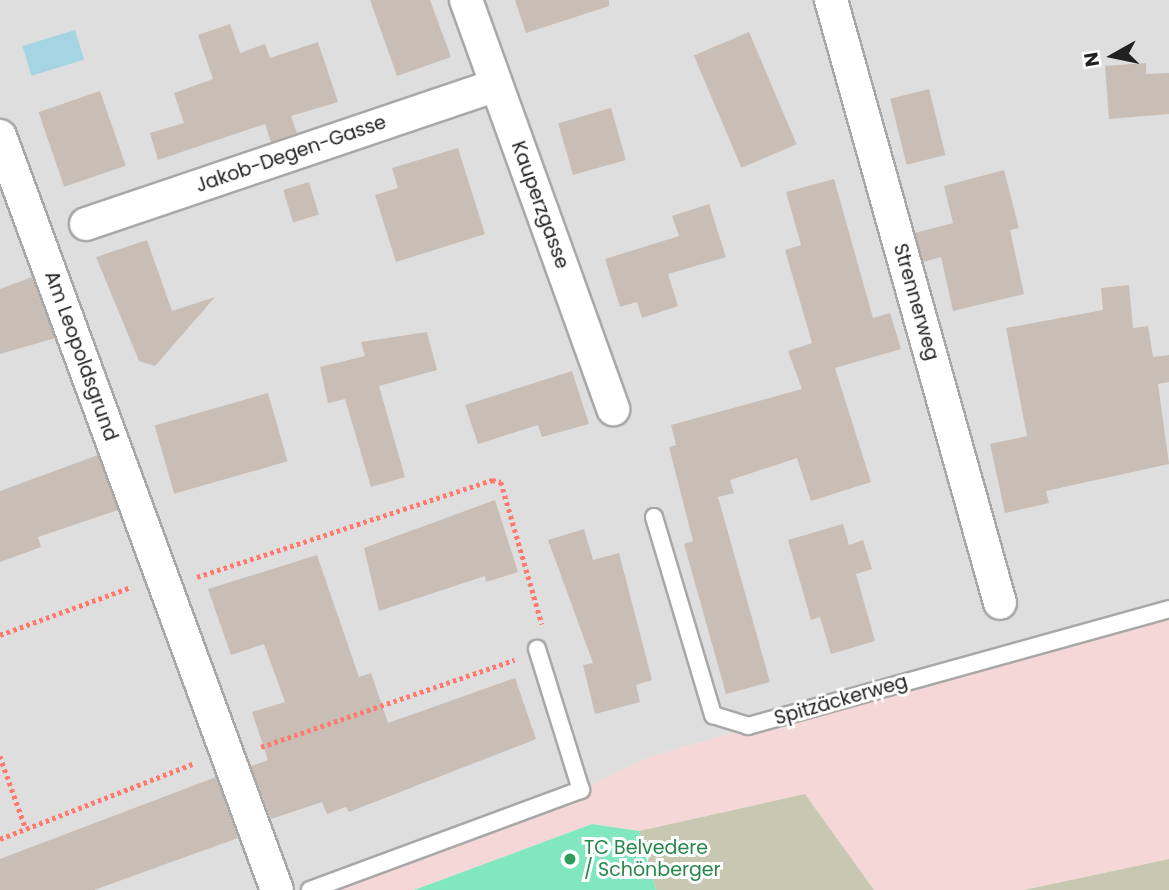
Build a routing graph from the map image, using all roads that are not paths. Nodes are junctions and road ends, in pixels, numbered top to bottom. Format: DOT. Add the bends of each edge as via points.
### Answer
graph roads {
  1 [pos="466,0"];
  2 [pos="831,0"];
  3 [pos="496,85"];
  4 [pos="0,136"];
  5 [pos="86,224"];
  6 [pos="613,409"];
  7 [pos="654,517"];
  8 [pos="1000,603"];
  9 [pos="1169,609"];
  10 [pos="537,649"];
  11 [pos="276,890"];
  12 [pos="310,890"];
  1 -- 3 [label="street, Kauperzgasse"];
  2 -- 8 [label="street, Strennerweg"];
  3 -- 5 [label="street, Jakob-Degen-Gasse"];
  3 -- 6 [label="street, Kauperzgasse"];
  4 -- 11 [label="street, Am Leopoldsgrund"];
  7 -- 9 [label="lane, Spitzäckerweg" via="713,715 748,726"];
  10 -- 12 [label="lane" via="581,790"];
}
